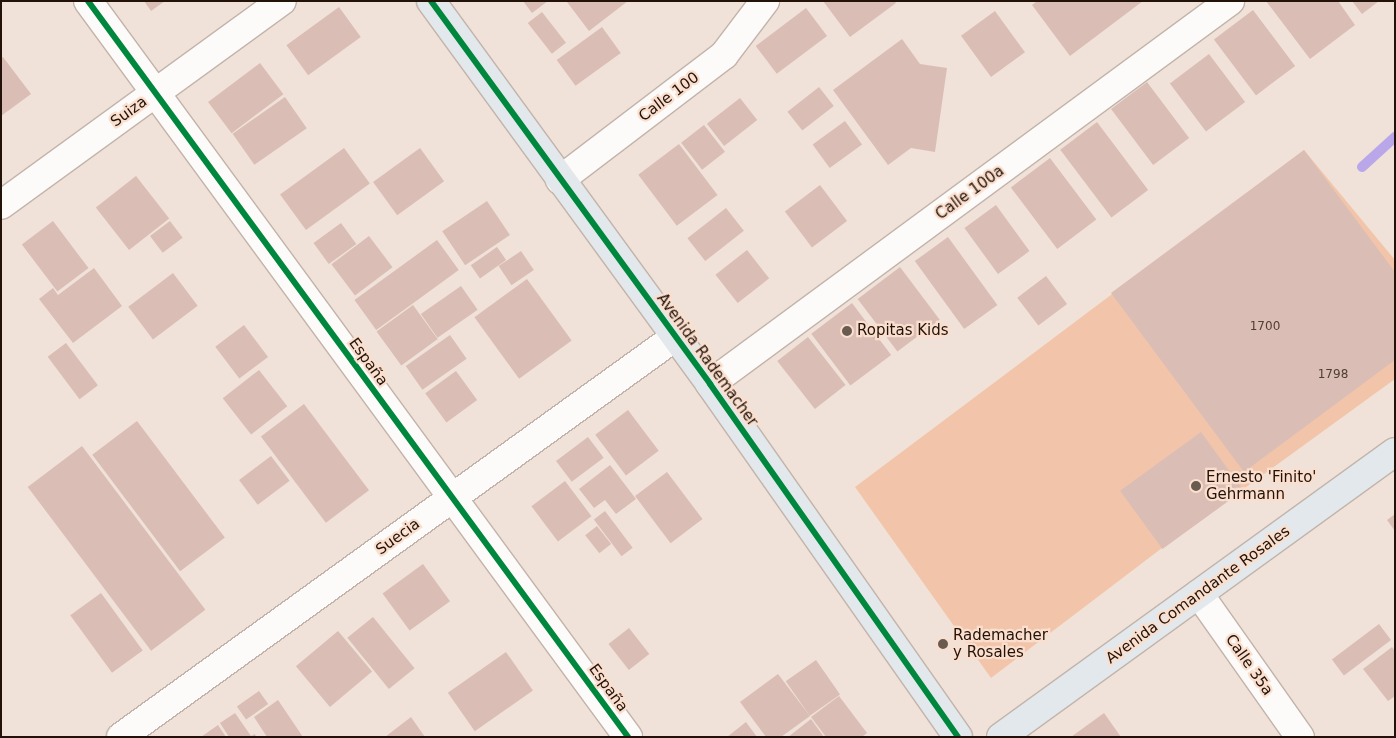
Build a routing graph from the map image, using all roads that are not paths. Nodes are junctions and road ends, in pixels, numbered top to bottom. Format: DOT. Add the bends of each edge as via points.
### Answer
graph roads {
  1 [pos="88,1"];
  2 [pos="282,1"];
  3 [pos="430,1"];
  4 [pos="765,1"];
  5 [pos="1230,1"];
  6 [pos="155,93"];
  7 [pos="560,180"];
  8 [pos="1,204"];
  9 [pos="675,336"];
  10 [pos="710,384"];
  11 [pos="1395,452"];
  12 [pos="452,498"];
  13 [pos="1199,594"];
  14 [pos="121,737"];
  15 [pos="628,737"];
  16 [pos="958,737"];
  17 [pos="1001,737"];
  18 [pos="1300,737"];
  1 -- 6 [label="street, España"];
  2 -- 6 [label="street, Suiza"];
  3 -- 7 [label="main road, Avenida Rademacher"];
  4 -- 7 [label="street, Calle 100" via="724,55"];
  5 -- 10 [label="street, Calle 100a"];
  6 -- 8 [label="street, Suiza"];
  6 -- 12 [label="street, España"];
  7 -- 9 [label="main road, Avenida Rademacher"];
  9 -- 10 [label="main road, Avenida Rademacher"];
  9 -- 12 [label="street, Suecia"];
  10 -- 16 [label="main road, Avenida Rademacher"];
  11 -- 13 [label="main road, Avenida Comandante Rosales"];
  12 -- 14 [label="street, Suecia"];
  12 -- 15 [label="street, España"];
  13 -- 17 [label="main road, Avenida Comandante Rosales"];
  13 -- 18 [label="street, Calle 35a"];
}
